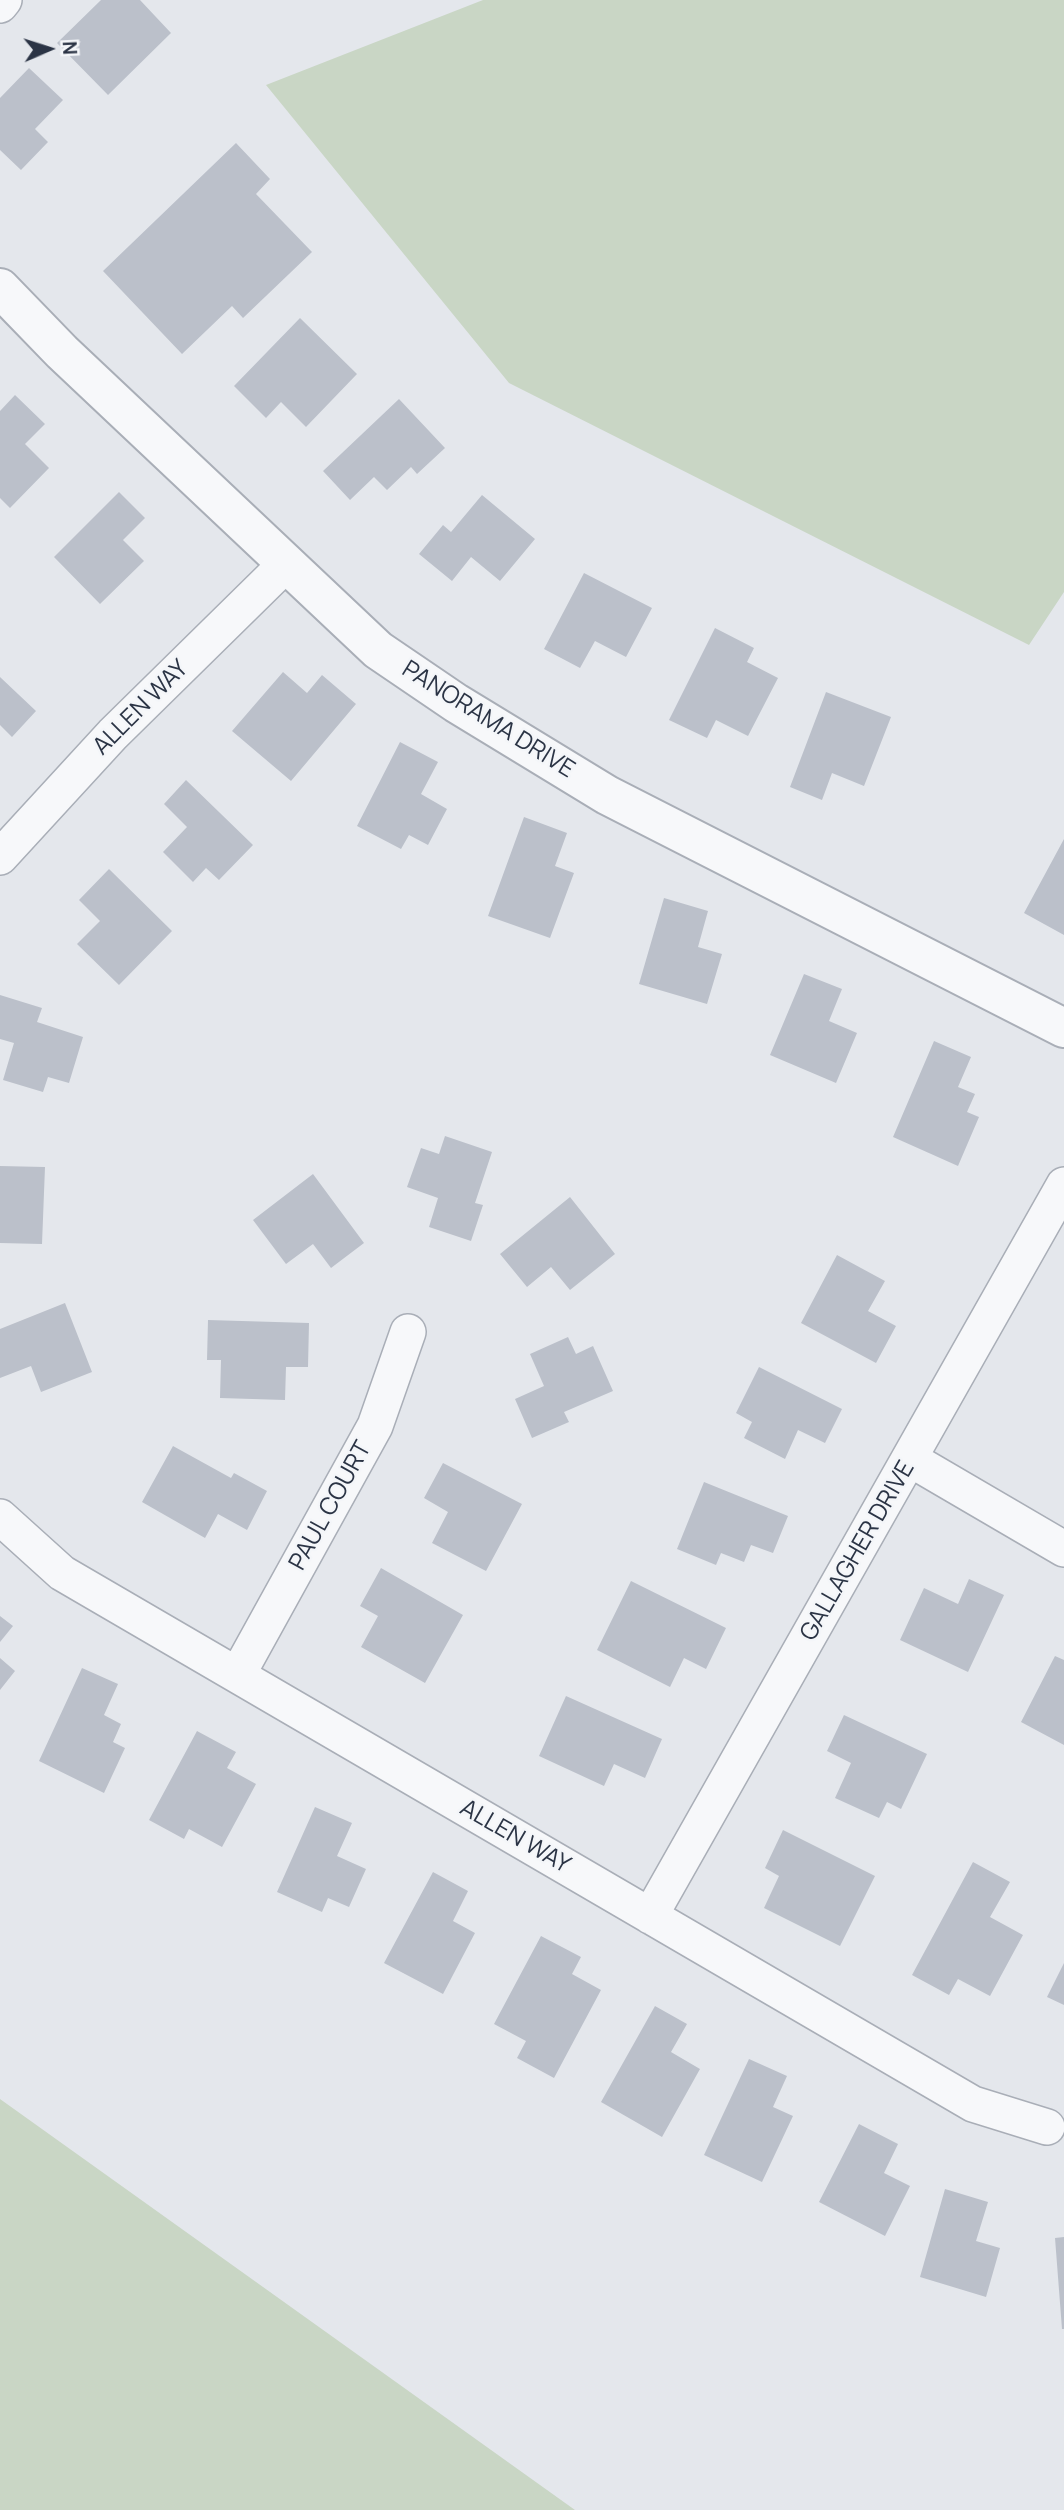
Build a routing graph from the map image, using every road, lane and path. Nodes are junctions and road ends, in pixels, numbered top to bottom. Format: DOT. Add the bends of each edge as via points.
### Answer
graph roads {
  1 [pos="4,0"];
  2 [pos="0,5"];
  3 [pos="0,288"];
  4 [pos="287,563"];
  5 [pos="0,857"];
  6 [pos="1064,1028"];
  7 [pos="1064,1185"];
  8 [pos="408,1332"];
  9 [pos="910,1459"];
  10 [pos="0,1517"];
  11 [pos="1064,1549"];
  12 [pos="238,1674"];
  13 [pos="650,1916"];
  14 [pos="1047,2127"];
  1 -- 2 [label="street"];
  3 -- 4 [label="street, PANORAMA DRIVE"];
  4 -- 5 [label="street, ALLEN WAY" via="113,734"];
  4 -- 6 [label="street, PANORAMA DRIVE" via="378,650 607,795"];
  7 -- 9 [label="street, GALLAGHER DRIVE"];
  8 -- 12 [label="street, PAUL COURT" via="375,1426"];
  9 -- 11 [label="street"];
  9 -- 13 [label="street, GALLAGHER DRIVE"];
  10 -- 12 [label="street, ALLEN WAY" via="62,1573"];
  12 -- 13 [label="street, ALLEN WAY"];
  13 -- 14 [label="street, ALLEN WAY" via="973,2104"];
}
